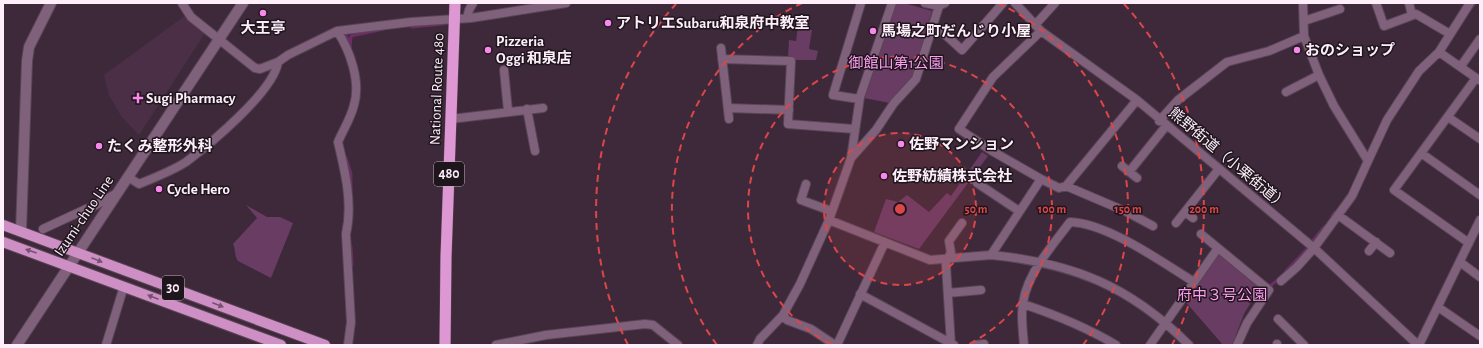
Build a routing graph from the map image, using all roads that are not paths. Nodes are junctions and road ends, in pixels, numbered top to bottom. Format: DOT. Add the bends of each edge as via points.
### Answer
graph roads {
  1 [pos="51,3"];
  2 [pos="182,3"];
  3 [pos="243,3"];
  4 [pos="455,3"];
  5 [pos="473,3"];
  6 [pos="566,3"];
  7 [pos="861,3"];
  8 [pos="892,3"];
  9 [pos="925,3"];
  10 [pos="1004,3"];
  11 [pos="1015,3"];
  12 [pos="1055,3"];
  13 [pos="1303,3"];
  14 [pos="1376,3"];
  15 [pos="1409,3"];
  16 [pos="1470,3"];
  17 [pos="942,5"];
  18 [pos="1340,9"];
  19 [pos="1412,15"];
  20 [pos="467,18"];
  21 [pos="455,20"];
  22 [pos="1304,21"];
  23 [pos="932,25"];
  24 [pos="1038,28"];
  25 [pos="337,31"];
  26 [pos="1450,34"];
  27 [pos="1304,36"];
  28 [pos="1480,39"];
  29 [pos="219,40"];
  30 [pos="721,48"];
  31 [pos="1439,52"];
  32 [pos="722,59"];
  33 [pos="278,62"];
  34 [pos="1461,66"];
  35 [pos="504,70"];
  36 [pos="1319,75"];
  37 [pos="1478,80"];
  38 [pos="1286,92"];
  39 [pos="859,99"];
  40 [pos="1136,100"];
  41 [pos="543,108"];
  42 [pos="728,108"];
  43 [pos="527,109"];
  44 [pos="789,110"];
  45 [pos="508,111"];
  46 [pos="1448,116"];
  47 [pos="451,119"];
  48 [pos="729,119"];
  49 [pos="1159,120"];
  50 [pos="1166,126"];
  51 [pos="854,129"];
  52 [pos="1480,139"];
  53 [pos="535,151"];
  54 [pos="1421,153"];
  55 [pos="851,158"];
  56 [pos="1368,161"];
  57 [pos="1122,166"];
  58 [pos="1218,170"];
  59 [pos="1129,172"];
  60 [pos="128,176"];
  61 [pos="1137,178"];
  62 [pos="1041,179"];
  63 [pos="977,183"];
  64 [pos="806,184"];
  65 [pos="1066,186"];
  66 [pos="118,192"];
  67 [pos="1480,195"];
  68 [pos="832,211"];
  69 [pos="1019,211"];
  70 [pos="1185,212"];
  71 [pos="1338,215"];
  72 [pos="1193,218"];
  73 [pos="830,220"];
  74 [pos="1480,220"];
  75 [pos="962,223"];
  76 [pos="1176,223"];
  77 [pos="3,225"];
  78 [pos="1153,226"];
  79 [pos="43,230"];
  80 [pos="21,231"];
  81 [pos="1201,234"];
  82 [pos="3,242"];
  83 [pos="885,242"];
  84 [pos="1376,242"];
  85 [pos="1469,243"];
  86 [pos="1218,248"];
  87 [pos="1314,248"];
  88 [pos="1369,251"];
  89 [pos="78,252"];
  90 [pos="1390,253"];
  91 [pos="991,255"];
  92 [pos="947,259"];
  93 [pos="1040,262"];
  94 [pos="1460,262"];
  95 [pos="69,266"];
  96 [pos="1480,277"];
  97 [pos="1281,281"];
  98 [pos="1194,282"];
  99 [pos="124,286"];
  100 [pos="981,290"];
  101 [pos="948,293"];
  102 [pos="860,294"];
  103 [pos="1023,304"];
  104 [pos="1438,307"];
  105 [pos="782,315"];
  106 [pos="1278,319"];
  107 [pos="1165,322"];
  108 [pos="1480,336"];
  109 [pos="1301,342"];
  110 [pos="952,344"];
  111 [pos="984,344"];
  112 [pos="17,345"];
  113 [pos="106,345"];
  114 [pos="281,345"];
  115 [pos="325,345"];
  116 [pos="348,345"];
  117 [pos="445,345"];
  118 [pos="496,345"];
  119 [pos="678,345"];
  120 [pos="757,345"];
  121 [pos="836,345"];
  122 [pos="975,345"];
  123 [pos="1024,345"];
  124 [pos="1116,345"];
  125 [pos="1150,345"];
  126 [pos="1190,345"];
  127 [pos="1237,345"];
  128 [pos="1291,345"];
  129 [pos="1418,345"];
  1 -- 80 [label="street" via="29,47 27,61"];
  2 -- 29 [label="street" via="191,17"];
  3 -- 29 [label="street, Izumi-chuo Line"];
  4 -- 21 [label="highway, National Route 480 / 480"];
  5 -- 20 [label="street" via="468,10"];
  6 -- 20 [label="street"];
  7 -- 39 [label="street" via="833,95"];
  8 -- 39 [label="street"];
  9 -- 17 [label="street"];
  10 -- 23 [label="street" via="962,50"];
  11 -- 24 [label="street, 熊野街道（小栗街道）"];
  12 -- 24 [label="street"];
  13 -- 22 [label="street"];
  14 -- 19 [label="street" via="1384,26"];
  15 -- 19 [label="street"];
  16 -- 26 [label="street"];
  17 -- 23 [label="street"];
  18 -- 22 [label="street"];
  19 -- 26 [label="street" via="1416,14"];
  20 -- 21 [label="street"];
  21 -- 25 [label="street" via="411,22"];
  21 -- 47 [label="highway, National Route 480 / 480"];
  22 -- 27 [label="street"];
  23 -- 55 [label="street" via="916,79"];
  24 -- 40 [label="street, 熊野街道（小栗街道）"];
  24 -- 62 [label="street" via="993,77 959,129"];
  25 -- 33 [label="street"];
  25 -- 116 [label="street" via="351,62 357,92 354,106 338,142 346,175 346,234 351,322"];
  26 -- 31 [label="street"];
  27 -- 36 [label="street"];
  27 -- 49 [label="street" via="1269,50 1227,62 1178,100"];
  28 -- 34 [label="street"];
  29 -- 33 [label="street" via="255,68 260,69"];
  29 -- 60 [label="street, Izumi-chuo Line"];
  30 -- 32 [label="street"];
  31 -- 34 [label="street"];
  31 -- 56 [label="street" via="1419,71 1407,89 1387,120"];
  32 -- 42 [label="street"];
  32 -- 44 [label="street" via="791,61"];
  33 -- 60 [label="street" via="277,72 256,100 184,163 139,184"];
  34 -- 37 [label="street"];
  35 -- 45 [label="street"];
  36 -- 38 [label="street"];
  36 -- 56 [label="street" via="1334,106"];
  37 -- 46 [label="street"];
  39 -- 51 [label="street"];
  40 -- 49 [label="street, 熊野街道（小栗街道）"];
  40 -- 65 [label="street"];
  41 -- 43 [label="street"];
  42 -- 44 [label="street"];
  42 -- 48 [label="street"];
  43 -- 45 [label="street"];
  43 -- 53 [label="street"];
  44 -- 51 [label="street" via="788,124"];
  45 -- 47 [label="street"];
  46 -- 52 [label="street"];
  46 -- 54 [label="street"];
  47 -- 117 [label="highway, National Route 480 / 480"];
  49 -- 50 [label="street, 熊野街道（小栗街道）"];
  50 -- 58 [label="street, 熊野街道（小栗街道）"];
  50 -- 59 [label="street"];
  51 -- 55 [label="street"];
  54 -- 67 [label="street"];
  54 -- 85 [label="street" via="1394,190"];
  55 -- 68 [label="street"];
  56 -- 71 [label="street" via="1352,196"];
  57 -- 59 [label="street"];
  58 -- 70 [label="street"];
  58 -- 87 [label="street, 熊野街道（小栗街道）"];
  59 -- 61 [label="street"];
  60 -- 66 [label="street, Izumi-chuo Line"];
  62 -- 65 [label="street" via="1059,188"];
  62 -- 69 [label="street"];
  63 -- 69 [label="street"];
  64 -- 68 [label="street" via="801,200"];
  65 -- 78 [label="street"];
  66 -- 79 [label="street" via="91,208"];
  66 -- 89 [label="street, Izumi-chuo Line"];
  68 -- 73 [label="street"];
  69 -- 91 [label="street"];
  70 -- 72 [label="street"];
  70 -- 76 [label="street"];
  71 -- 84 [label="street"];
  71 -- 87 [label="street"];
  73 -- 83 [label="street"];
  73 -- 105 [label="street" via="800,284"];
  74 -- 85 [label="street"];
  75 -- 92 [label="street" via="949,241 951,253"];
  77 -- 80 [label="main road, 30"];
  80 -- 89 [label="main road, 30"];
  81 -- 86 [label="street"];
  95 -- 82 [label="main road, 30, one-way"];
  83 -- 92 [label="street" via="930,260"];
  83 -- 102 [label="street"];
  84 -- 88 [label="street"];
  84 -- 90 [label="street"];
  85 -- 94 [label="street"];
  86 -- 98 [label="street"];
  86 -- 127 [label="street" via="1268,290 1247,323"];
  87 -- 97 [label="street"];
  87 -- 129 [label="street, 熊野街道（小栗街道）"];
  89 -- 95 [label="street, Izumi-chuo Line"];
  89 -- 115 [label="main road, 30, one-way"];
  91 -- 92 [label="street"];
  91 -- 93 [label="street"];
  92 -- 101 [label="street"];
  93 -- 98 [label="street" via="1070,222 1080,223 1117,237"];
  93 -- 103 [label="street" via="1029,283"];
  93 -- 107 [label="street" via="1092,277 1124,293"];
  94 -- 96 [label="street"];
  94 -- 104 [label="street"];
  95 -- 99 [label="main road, 30"];
  95 -- 112 [label="street, Izumi-chuo Line"];
  98 -- 107 [label="street"];
  99 -- 113 [label="street"];
  114 -- 99 [label="main road, 30, one-way"];
  100 -- 101 [label="street"];
  101 -- 110 [label="street"];
  102 -- 110 [label="street"];
  102 -- 121 [label="street"];
  103 -- 123 [label="street"];
  103 -- 124 [label="street" via="1085,327"];
  104 -- 108 [label="street"];
  104 -- 129 [label="street"];
  105 -- 120 [label="street"];
  105 -- 121 [label="street"];
  106 -- 109 [label="street"];
  107 -- 125 [label="street"];
  107 -- 126 [label="street"];
  109 -- 128 [label="street"];
  111 -- 122 [label="street"];
  118 -- 119 [label="street" via="646,324 653,325"];
}
